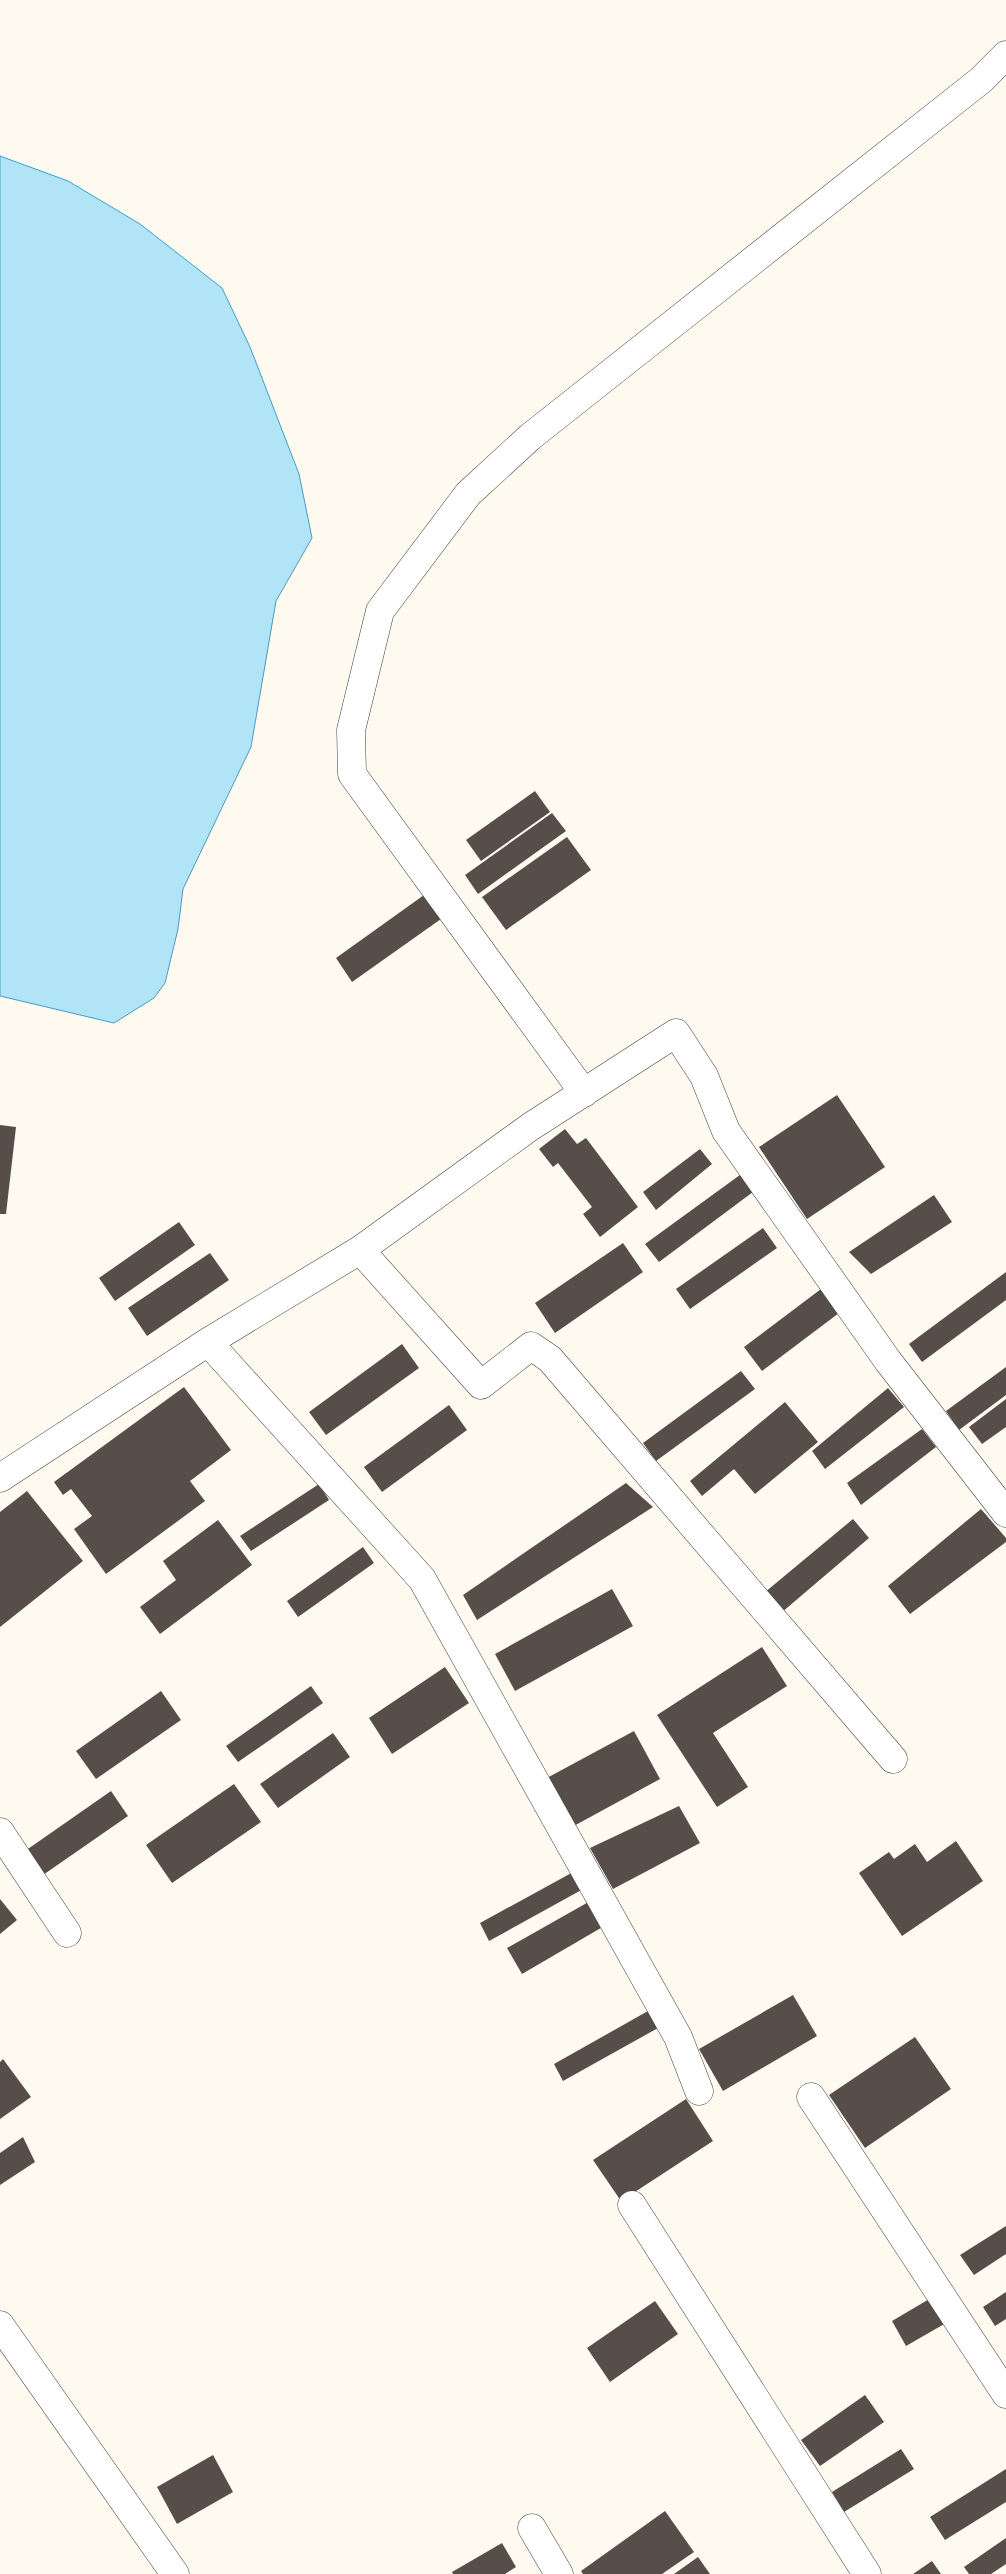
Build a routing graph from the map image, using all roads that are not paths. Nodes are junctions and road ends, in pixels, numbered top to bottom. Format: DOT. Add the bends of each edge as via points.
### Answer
graph roads {
  1 [pos="1006,55"];
  2 [pos="584,1093"];
  3 [pos="360,1250"];
  4 [pos="208,1342"];
  5 [pos="0,1478"];
  6 [pos="1006,1513"];
  7 [pos="893,1758"];
  8 [pos="0,1832"];
  9 [pos="67,1933"];
  10 [pos="699,2091"];
  11 [pos="811,2097"];
  12 [pos="632,2204"];
  13 [pos="0,2325"];
  14 [pos="1006,2394"];
  15 [pos="532,2528"];
  16 [pos="175,2574"];
  17 [pos="559,2574"];
  18 [pos="867,2574"];
  1 -- 2 [label="street" via="974,86 530,437 468,494 380,611 351,730 352,774"];
  2 -- 3 [label="street" via="530,1127"];
  2 -- 6 [label="street" via="676,1032 704,1076 726,1131 888,1361"];
  3 -- 4 [label="street"];
  3 -- 7 [label="street" via="481,1386 531,1346 550,1359"];
  4 -- 5 [label="street"];
  4 -- 10 [label="street" via="422,1579 678,2037"];
  8 -- 9 [label="street"];
  11 -- 14 [label="street"];
  12 -- 18 [label="street"];
  13 -- 16 [label="street"];
  15 -- 17 [label="street"];
}
